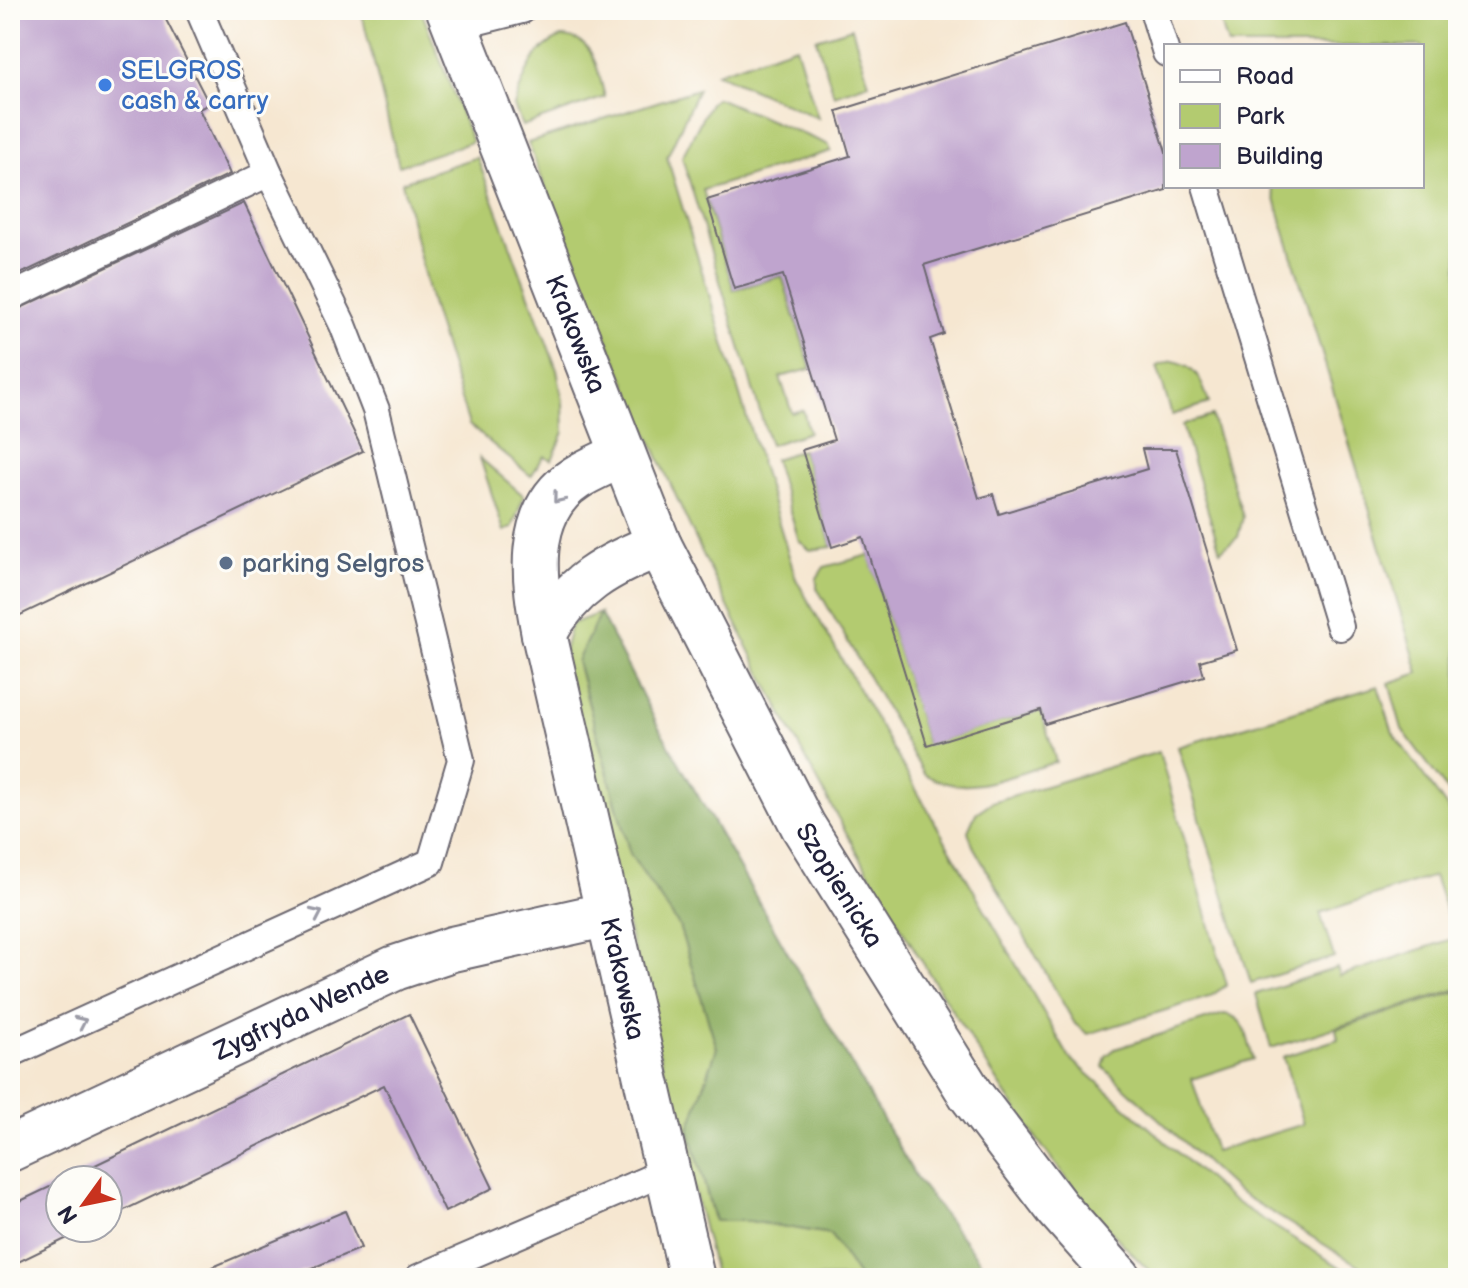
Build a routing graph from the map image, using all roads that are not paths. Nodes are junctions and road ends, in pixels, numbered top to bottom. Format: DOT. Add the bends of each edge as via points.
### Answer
graph roads {
  1 [pos="199,10"];
  2 [pos="522,10"];
  3 [pos="1153,10"];
  4 [pos="452,18"];
  5 [pos="1164,46"];
  6 [pos="269,173"];
  7 [pos="1207,188"];
  8 [pos="10,297"];
  9 [pos="621,455"];
  10 [pos="659,545"];
  11 [pos="1340,627"];
  12 [pos="544,634"];
  13 [pos="609,914"];
  14 [pos="10,1054"];
  15 [pos="10,1149"];
  16 [pos="667,1171"];
  17 [pos="418,1278"];
  18 [pos="692,1278"];
  19 [pos="1119,1278"];
  1 -- 6 [label="lane"];
  2 -- 4 [label="lane"];
  3 -- 5 [label="lane"];
  4 -- 9 [label="street, Krakowska"];
  6 -- 8 [label="lane"];
  14 -- 6 [label="lane, one-way" via="431,862 461,760 376,410 343,325"];
  7 -- 11 [label="lane"];
  9 -- 10 [label="street, Szopienicka"];
  9 -- 12 [label="street, Krakowska, one-way" via="573,480 549,508 537,538 534,568"];
  10 -- 12 [label="street" via="580,584"];
  10 -- 19 [label="street, Szopienicka" via="803,826 946,1055 1034,1179"];
  12 -- 13 [label="street, Krakowska"];
  13 -- 15 [label="street, Zygfryda Wende" via="452,949 395,968"];
  13 -- 16 [label="street, Krakowska"];
  16 -- 17 [label="lane"];
  16 -- 18 [label="street, Krakowska"];
}
